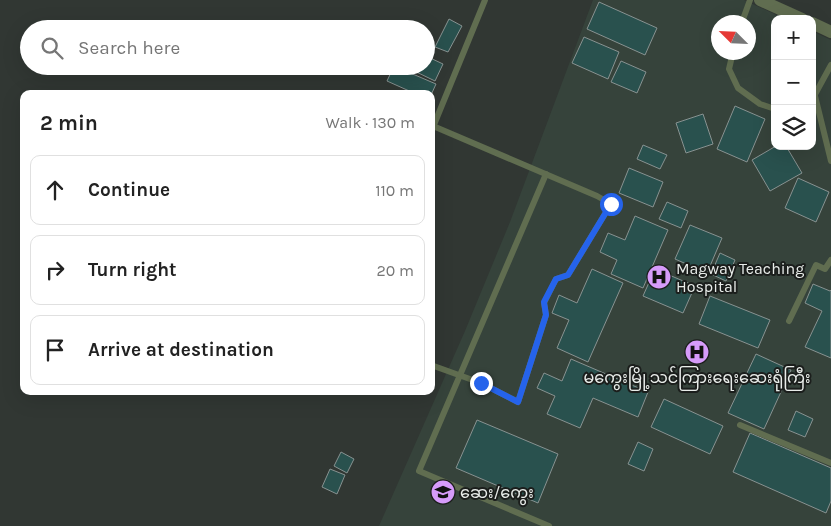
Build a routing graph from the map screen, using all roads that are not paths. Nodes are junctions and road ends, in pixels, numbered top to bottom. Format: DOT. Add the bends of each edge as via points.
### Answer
graph roads {
  1 [pos="484,0"];
  2 [pos="750,0"];
  3 [pos="760,0"];
  4 [pos="745,15"];
  5 [pos="793,15"];
  6 [pos="816,25"];
  7 [pos="831,32"];
  8 [pos="731,60"];
  9 [pos="831,65"];
  10 [pos="816,92"];
  11 [pos="815,105"];
  12 [pos="771,108"];
  13 [pos="435,122"];
  14 [pos="435,130"];
  15 [pos="831,161"];
  16 [pos="546,174"];
  17 [pos="831,260"];
  18 [pos="789,321"];
  19 [pos="435,367"];
  20 [pos="460,376"];
  21 [pos="740,425"];
  22 [pos="831,462"];
  23 [pos="549,526"];
  1 -- 13 [label="lane"];
  2 -- 4 [label="lane"];
  3 -- 5 [label="street"];
  6 -- 7 [label="street"];
  8 -- 12 [label="lane" via="729,69 738,88"];
  9 -- 10 [label="lane"];
  11 -- 15 [label="lane"];
  14 -- 16 [label="lane"];
  16 -- 20 [label="lane"];
  16 -- 20 [label="lane" via="611,204 568,275 556,279 544,302 546,315 518,402"];
  17 -- 18 [label="lane" via="825,269 816,265"];
  19 -- 20 [label="lane"];
  20 -- 23 [label="lane" via="419,471"];
  21 -- 22 [label="lane"];
}
